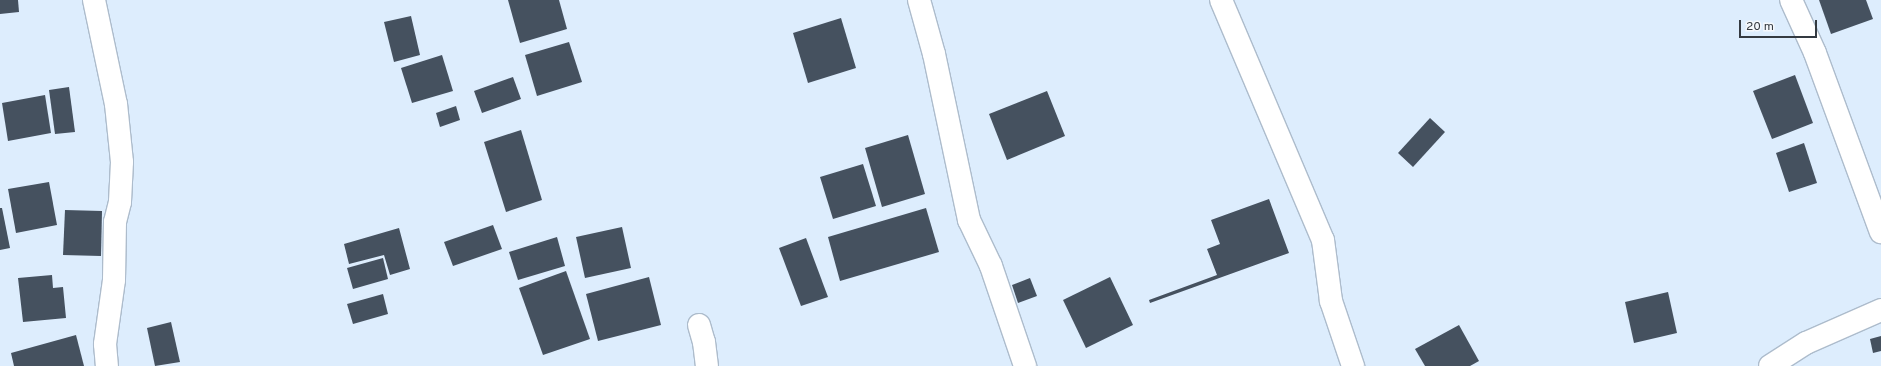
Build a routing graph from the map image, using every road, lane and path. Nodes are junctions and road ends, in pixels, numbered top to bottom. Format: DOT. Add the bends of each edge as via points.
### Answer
graph roads {
  1 [pos="94,0"];
  2 [pos="919,0"];
  3 [pos="1221,0"];
  4 [pos="1791,0"];
  5 [pos="1881,232"];
  6 [pos="1881,310"];
  7 [pos="699,325"];
  8 [pos="107,366"];
  9 [pos="707,366"];
  10 [pos="1025,366"];
  11 [pos="1353,366"];
  12 [pos="1770,366"];
  1 -- 8 [label="street" via="116,104 122,162 120,202 115,222 114,280 105,344"];
  2 -- 10 [label="street" via="934,54 969,220 991,266"];
  3 -- 11 [label="street" via="1323,240 1331,301"];
  4 -- 5 [label="street" via="1815,52"];
  6 -- 12 [label="street" via="1806,343"];
  7 -- 9 [label="street"];
}
